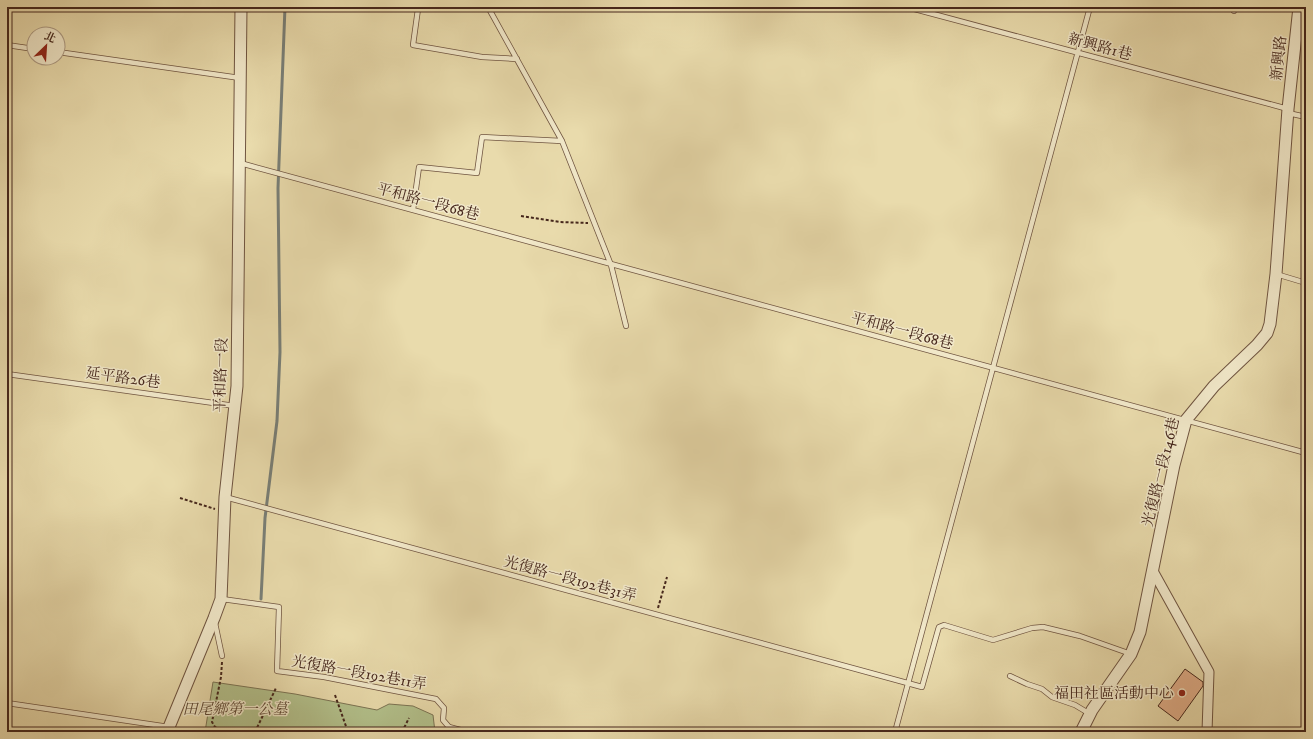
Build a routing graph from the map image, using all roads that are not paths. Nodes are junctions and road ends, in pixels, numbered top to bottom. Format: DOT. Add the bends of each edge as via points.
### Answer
graph roads {
  1 [pos="242,7"];
  2 [pos="488,7"];
  3 [pos="907,7"];
  4 [pos="1090,7"];
  5 [pos="1299,7"];
  6 [pos="418,9"];
  7 [pos="7,45"];
  8 [pos="26,48"];
  9 [pos="66,53"];
  10 [pos="1078,53"];
  11 [pos="517,59"];
  12 [pos="240,78"];
  13 [pos="1288,111"];
  14 [pos="1306,117"];
  15 [pos="562,141"];
  16 [pos="239,163"];
  17 [pos="413,210"];
  18 [pos="611,264"];
  19 [pos="1276,274"];
  20 [pos="1306,283"];
  21 [pos="626,326"];
  22 [pos="992,368"];
  23 [pos="7,374"];
  24 [pos="236,406"];
  25 [pos="1186,420"];
  26 [pos="1306,453"];
  27 [pos="225,497"];
  28 [pos="1153,571"];
  29 [pos="221,599"];
  30 [pos="214,618"];
  31 [pos="1131,654"];
  32 [pos="222,656"];
  33 [pos="1010,676"];
  34 [pos="908,684"];
  35 [pos="7,703"];
  36 [pos="1090,714"];
  37 [pos="168,730"];
  38 [pos="468,732"];
  39 [pos="895,732"];
  40 [pos="1081,732"];
  41 [pos="1207,732"];
  1 -- 12 [label="street, 平和路一段"];
  2 -- 11 [label="lane"];
  3 -- 10 [label="lane, 新興路1巷"];
  4 -- 10 [label="lane"];
  5 -- 13 [label="street, 新興路"];
  6 -- 11 [label="lane" via="413,45 482,57"];
  7 -- 8 [label="lane"];
  9 -- 12 [label="lane"];
  10 -- 13 [label="lane, 新興路1巷"];
  10 -- 22 [label="lane"];
  11 -- 15 [label="lane"];
  12 -- 16 [label="street, 平和路一段"];
  13 -- 14 [label="lane, 新興路1巷"];
  13 -- 19 [label="street, 光復路一段146巷"];
  15 -- 17 [label="lane" via="482,137 477,173 419,167"];
  15 -- 18 [label="lane"];
  16 -- 17 [label="lane, 平和路一段68巷"];
  16 -- 24 [label="street, 平和路一段"];
  17 -- 18 [label="lane, 平和路一段68巷"];
  18 -- 21 [label="lane"];
  18 -- 22 [label="lane, 平和路一段68巷"];
  19 -- 20 [label="lane"];
  19 -- 25 [label="street, 光復路一段146巷" via="1272,315 1266,333 1257,346 1214,386"];
  22 -- 25 [label="lane, 平和路一段68巷"];
  22 -- 34 [label="lane"];
  23 -- 24 [label="lane, 延平路26巷"];
  24 -- 27 [label="street, 平和路一段"];
  25 -- 26 [label="lane, 平和路一段68巷"];
  25 -- 28 [label="street, 光復路一段146巷" via="1174,465"];
  27 -- 29 [label="street, 平和路一段"];
  27 -- 34 [label="lane, 光復路一段192巷31弄"];
  28 -- 31 [label="street, 光復路一段146巷" via="1140,632"];
  28 -- 41 [label="street" via="1209,672"];
  29 -- 30 [label="street, 平和路一段"];
  29 -- 38 [label="lane, 光復路一段192巷11弄" via="279,607 277,671 324,677 436,699 444,708 443,720 449,727"];
  30 -- 32 [label="lane"];
  30 -- 37 [label="street, 平和路一段"];
  31 -- 34 [label="lane" via="1080,636 1043,627 992,640 944,625 939,627 922,687"];
  31 -- 36 [label="street, 光復路一段146巷"];
  33 -- 36 [label="lane"];
  34 -- 39 [label="lane"];
  35 -- 37 [label="lane"];
  36 -- 40 [label="street, 光復路一段146巷"];
}
